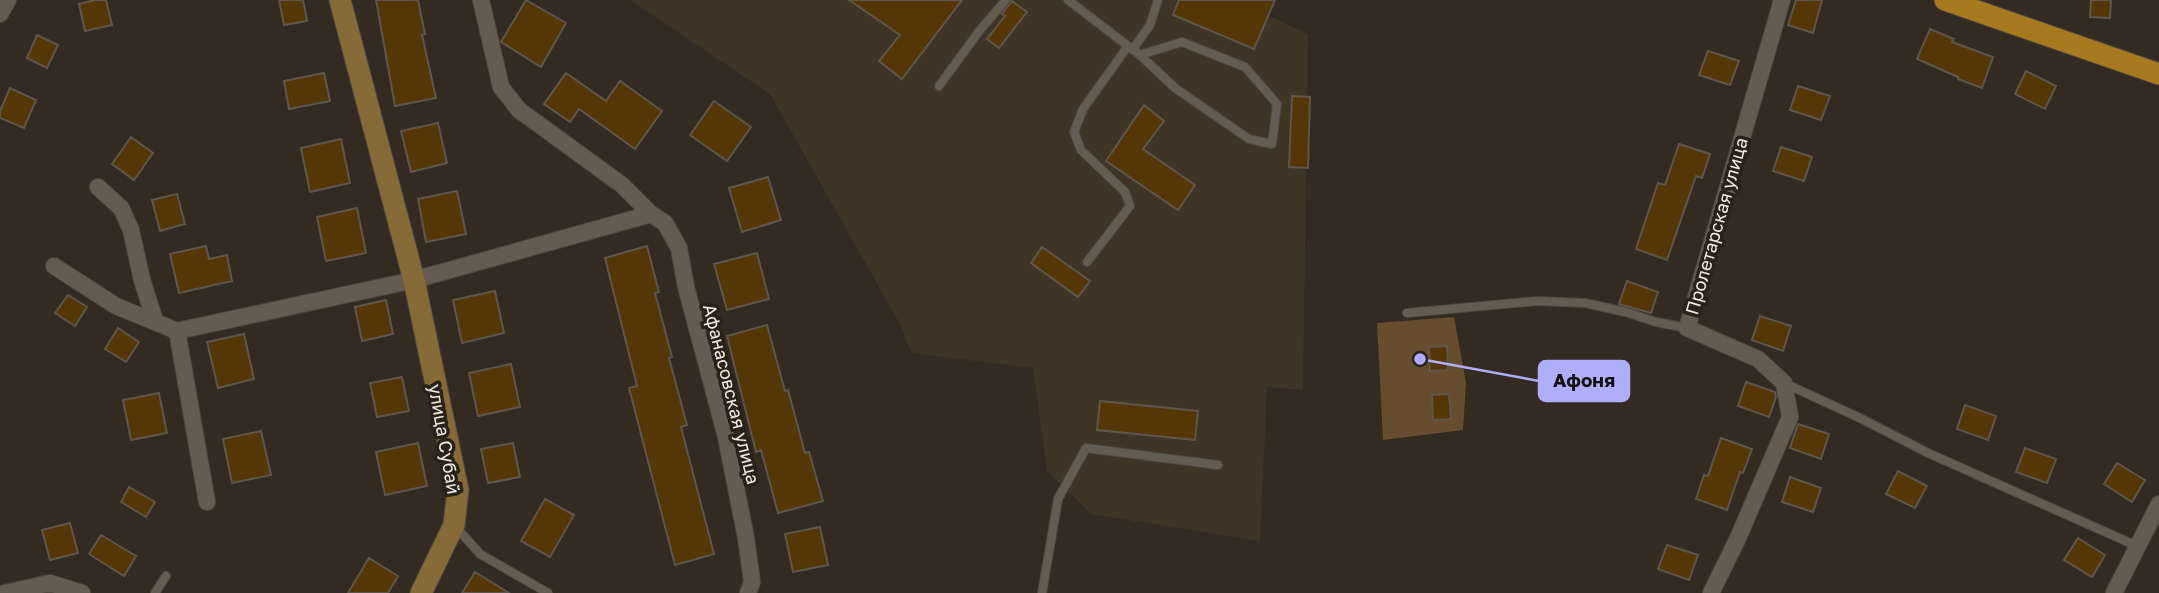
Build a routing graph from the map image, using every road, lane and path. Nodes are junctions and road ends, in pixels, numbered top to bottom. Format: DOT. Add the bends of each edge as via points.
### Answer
graph roads {
  1 [pos="8,0"];
  2 [pos="340,0"];
  3 [pos="481,0"];
  4 [pos="1006,0"];
  5 [pos="1068,0"];
  6 [pos="1158,0"];
  7 [pos="1782,0"];
  8 [pos="1945,0"];
  9 [pos="0,14"];
  10 [pos="1134,50"];
  11 [pos="2159,74"];
  12 [pos="939,86"];
  13 [pos="98,187"];
  14 [pos="651,214"];
  15 [pos="1087,262"];
  16 [pos="54,266"];
  17 [pos="414,280"];
  18 [pos="1407,313"];
  19 [pos="155,321"];
  20 [pos="1688,328"];
  21 [pos="177,331"];
  22 [pos="1784,383"];
  23 [pos="1218,465"];
  24 [pos="207,502"];
  25 [pos="2159,504"];
  26 [pos="454,525"];
  27 [pos="2137,547"];
  28 [pos="166,576"];
  29 [pos="5,593"];
  30 [pos="82,593"];
  31 [pos="155,593"];
  32 [pos="421,593"];
  33 [pos="548,593"];
  34 [pos="748,593"];
  35 [pos="1042,593"];
  36 [pos="1711,593"];
  37 [pos="2114,593"];
  1 -- 9 [label="street"];
  2 -- 17 [label="street, улица Субай"];
  3 -- 14 [label="street, Афанасовская улица" via="501,87 519,110 622,185"];
  4 -- 12 [label="lane"];
  5 -- 10 [label="lane"];
  6 -- 10 [label="lane" via="1150,25"];
  7 -- 20 [label="street, Пролетарская улица"];
  8 -- 11 [label="main road"];
  10 -- 10 [label="lane" via="1175,88 1249,139 1272,144 1277,104 1245,67 1182,42"];
  10 -- 15 [label="lane" via="1083,109 1074,132 1081,150 1125,192 1130,206"];
  13 -- 19 [label="street" via="121,208 131,230"];
  14 -- 17 [label="street"];
  14 -- 34 [label="street, Афанасовская улица" via="664,223 679,248 726,437 752,582"];
  16 -- 19 [label="street" via="116,306"];
  17 -- 21 [label="street"];
  17 -- 26 [label="street, улица Субай" via="458,490"];
  18 -- 20 [label="lane" via="1538,301 1585,303"];
  19 -- 21 [label="street"];
  20 -- 22 [label="street, Пролетарская улица" via="1758,359"];
  21 -- 24 [label="street"];
  22 -- 27 [label="lane"];
  22 -- 36 [label="street" via="1790,416"];
  23 -- 35 [label="lane" via="1086,448 1058,499"];
  25 -- 27 [label="street"];
  26 -- 32 [label="street, улица Субай"];
  26 -- 33 [label="lane" via="480,554"];
  27 -- 37 [label="street"];
  28 -- 31 [label="lane"];
  29 -- 30 [label="street" via="50,583"];
}
